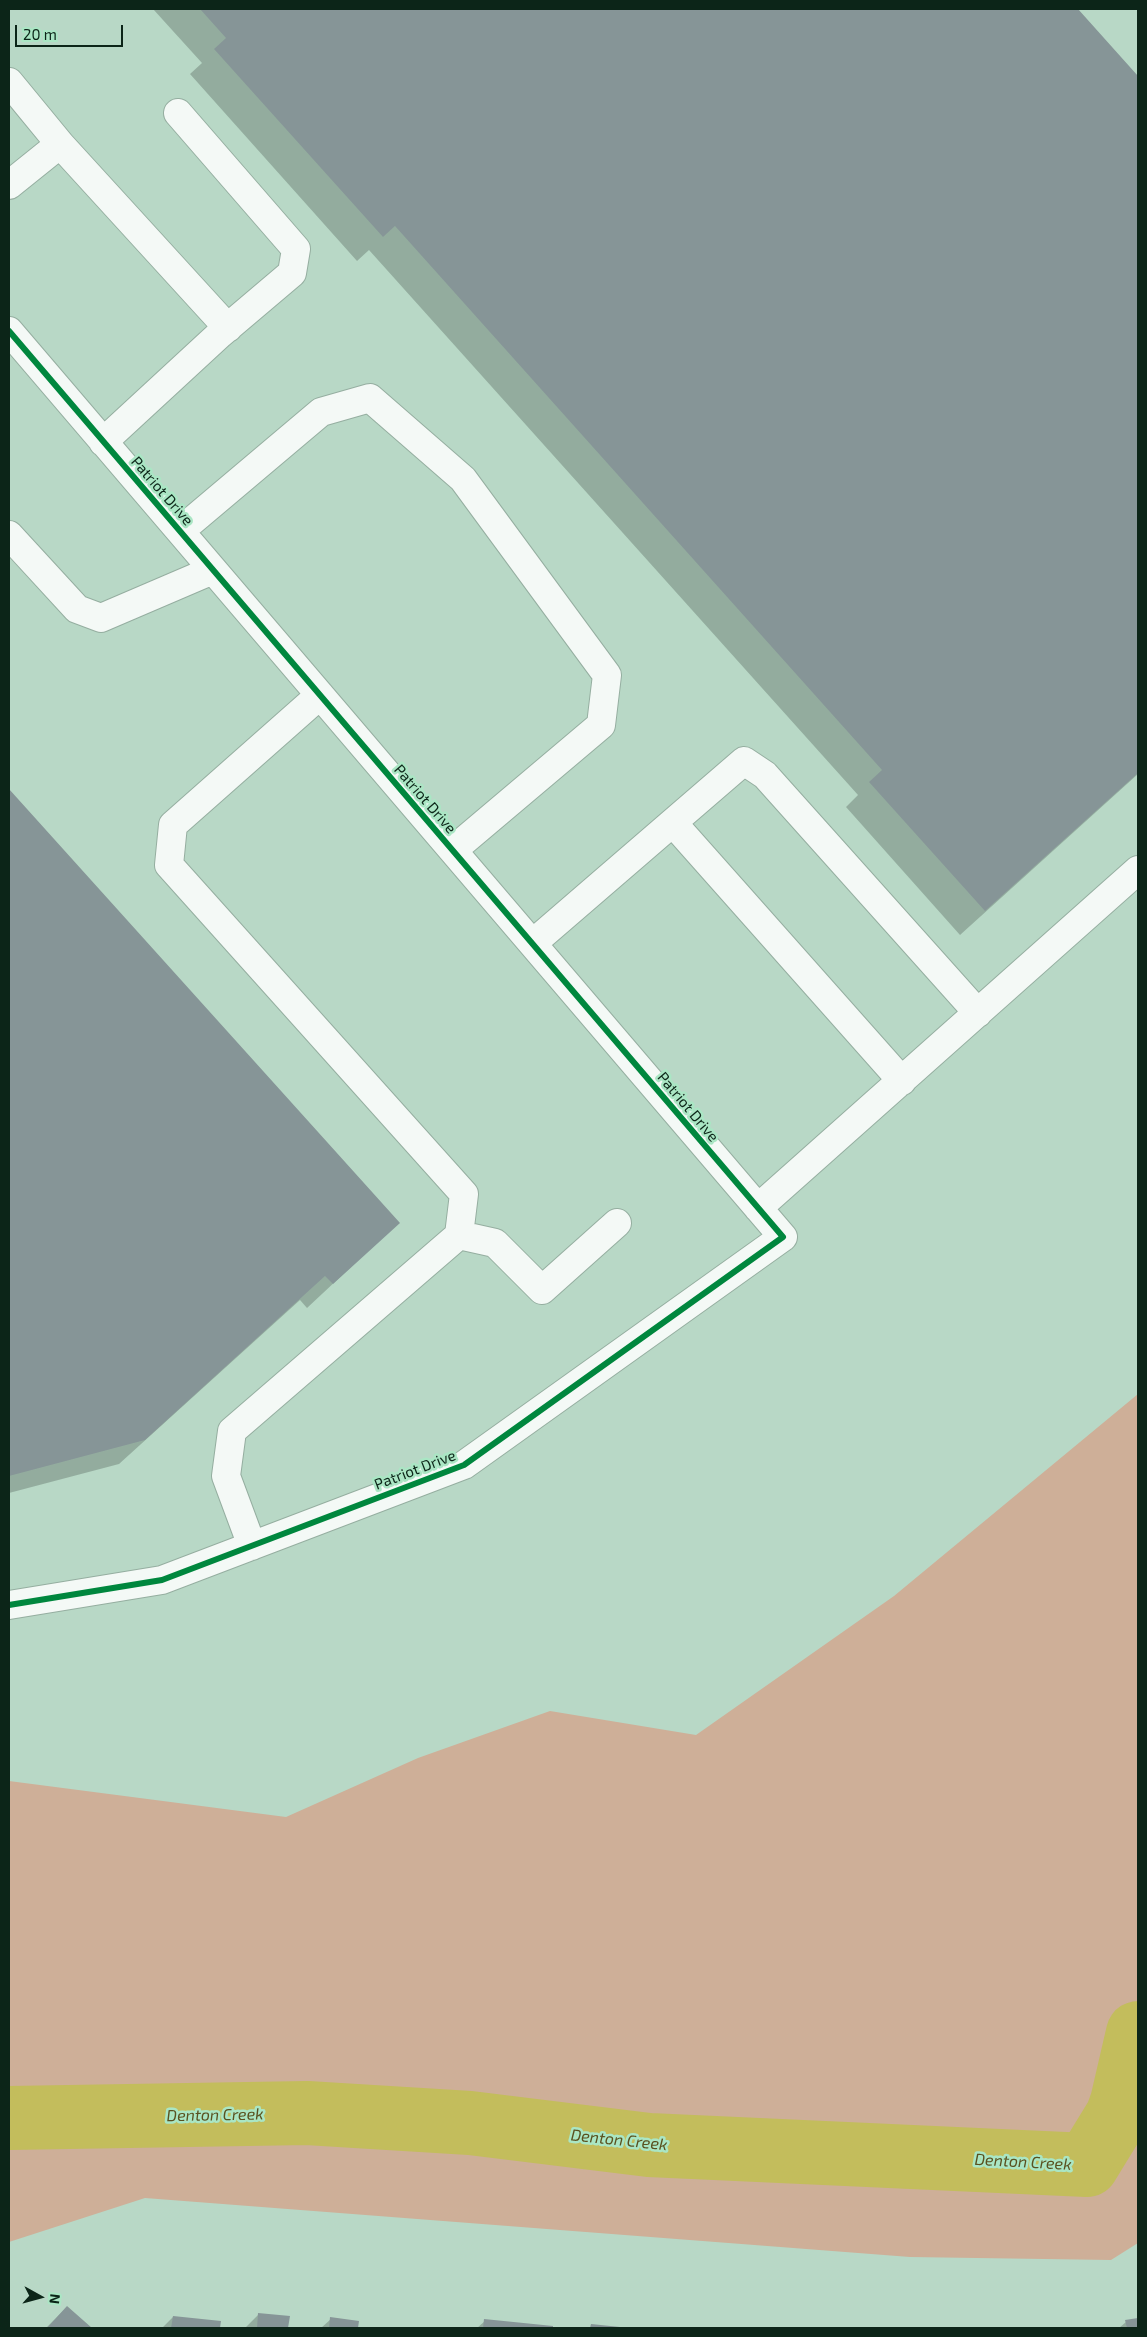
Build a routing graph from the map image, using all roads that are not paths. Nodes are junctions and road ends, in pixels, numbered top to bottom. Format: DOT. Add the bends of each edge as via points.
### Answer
graph roads {
  1 [pos="9,82"];
  2 [pos="178,113"];
  3 [pos="60,144"];
  4 [pos="9,185"];
  5 [pos="228,328"];
  6 [pos="9,331"];
  7 [pos="103,442"];
  8 [pos="180,531"];
  9 [pos="9,535"];
  10 [pos="213,570"];
  11 [pos="320,695"];
  12 [pos="673,823"];
  13 [pos="453,850"];
  14 [pos="1138,870"];
  15 [pos="533,944"];
  16 [pos="978,1013"];
  17 [pos="902,1081"];
  18 [pos="758,1208"];
  19 [pos="617,1223"];
  20 [pos="459,1236"];
  21 [pos="252,1546"];
  22 [pos="9,1605"];
  1 -- 3 [label="street"];
  2 -- 5 [label="street" via="296,249 292,273"];
  3 -- 4 [label="street"];
  3 -- 5 [label="street"];
  5 -- 7 [label="street"];
  6 -- 7 [label="street, Patriot Drive"];
  7 -- 8 [label="street, Patriot Drive"];
  8 -- 10 [label="street, Patriot Drive"];
  8 -- 13 [label="street" via="322,412 370,398 463,479 607,675 601,724"];
  9 -- 10 [label="street" via="77,609 101,618"];
  10 -- 11 [label="street, Patriot Drive"];
  11 -- 13 [label="street, Patriot Drive"];
  11 -- 20 [label="street" via="173,825 169,865 464,1194"];
  12 -- 15 [label="street"];
  12 -- 16 [label="street" via="744,761 765,775"];
  12 -- 17 [label="street"];
  13 -- 15 [label="street, Patriot Drive"];
  14 -- 16 [label="street"];
  15 -- 18 [label="street, Patriot Drive"];
  16 -- 17 [label="street"];
  17 -- 18 [label="street"];
  18 -- 21 [label="street, Patriot Drive" via="783,1237 464,1465"];
  19 -- 20 [label="street" via="542,1290 495,1244"];
  20 -- 21 [label="street" via="232,1431 226,1476"];
  21 -- 22 [label="street, Patriot Drive" via="162,1580"];
}
